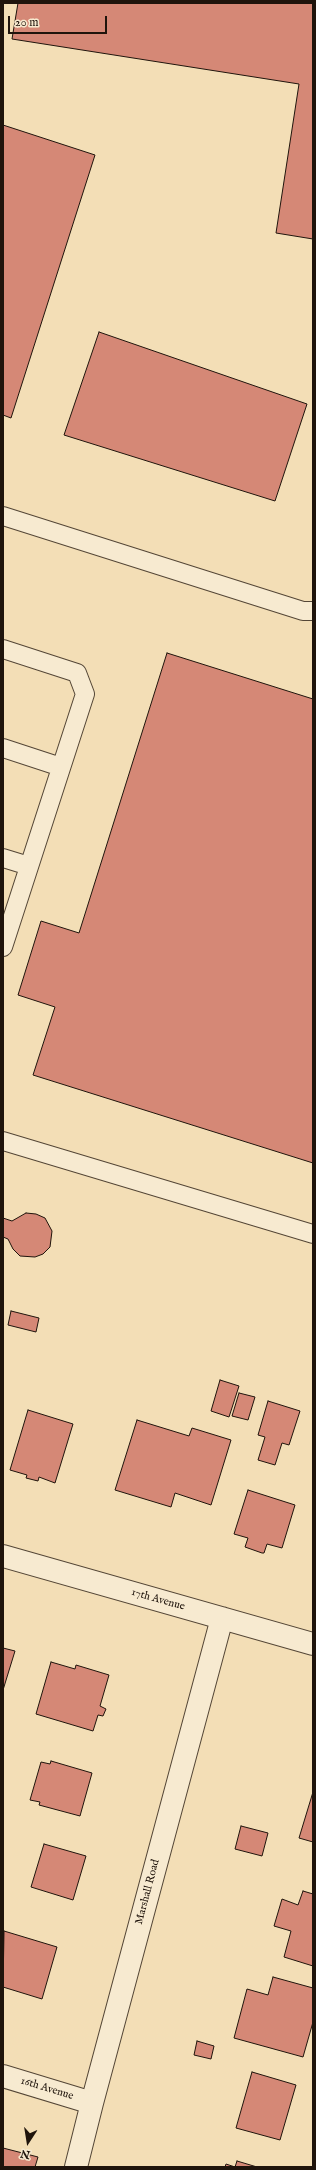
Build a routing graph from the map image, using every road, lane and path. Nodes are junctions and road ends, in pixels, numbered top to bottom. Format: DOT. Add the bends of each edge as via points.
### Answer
graph roads {
  1 [pos="3,516"];
  2 [pos="313,611"];
  3 [pos="3,649"];
  4 [pos="3,748"];
  5 [pos="61,767"];
  6 [pos="3,858"];
  7 [pos="29,866"];
  8 [pos="3,947"];
  9 [pos="3,1141"];
  10 [pos="313,1234"];
  11 [pos="3,1556"];
  12 [pos="222,1618"];
  13 [pos="313,1644"];
  14 [pos="3,2076"];
  15 [pos="92,2103"];
  16 [pos="76,2167"];
  1 -- 2 [label="lane" via="303,611"];
  3 -- 5 [label="lane" via="77,673 85,694"];
  4 -- 5 [label="lane"];
  5 -- 7 [label="lane"];
  6 -- 7 [label="lane"];
  7 -- 8 [label="lane"];
  9 -- 10 [label="lane"];
  11 -- 12 [label="street, 17th Avenue"];
  12 -- 13 [label="street, 17th Avenue"];
  12 -- 15 [label="street, Marshall Road"];
  14 -- 15 [label="street, 16th Avenue"];
  15 -- 16 [label="street, Marshall Road"];
}
